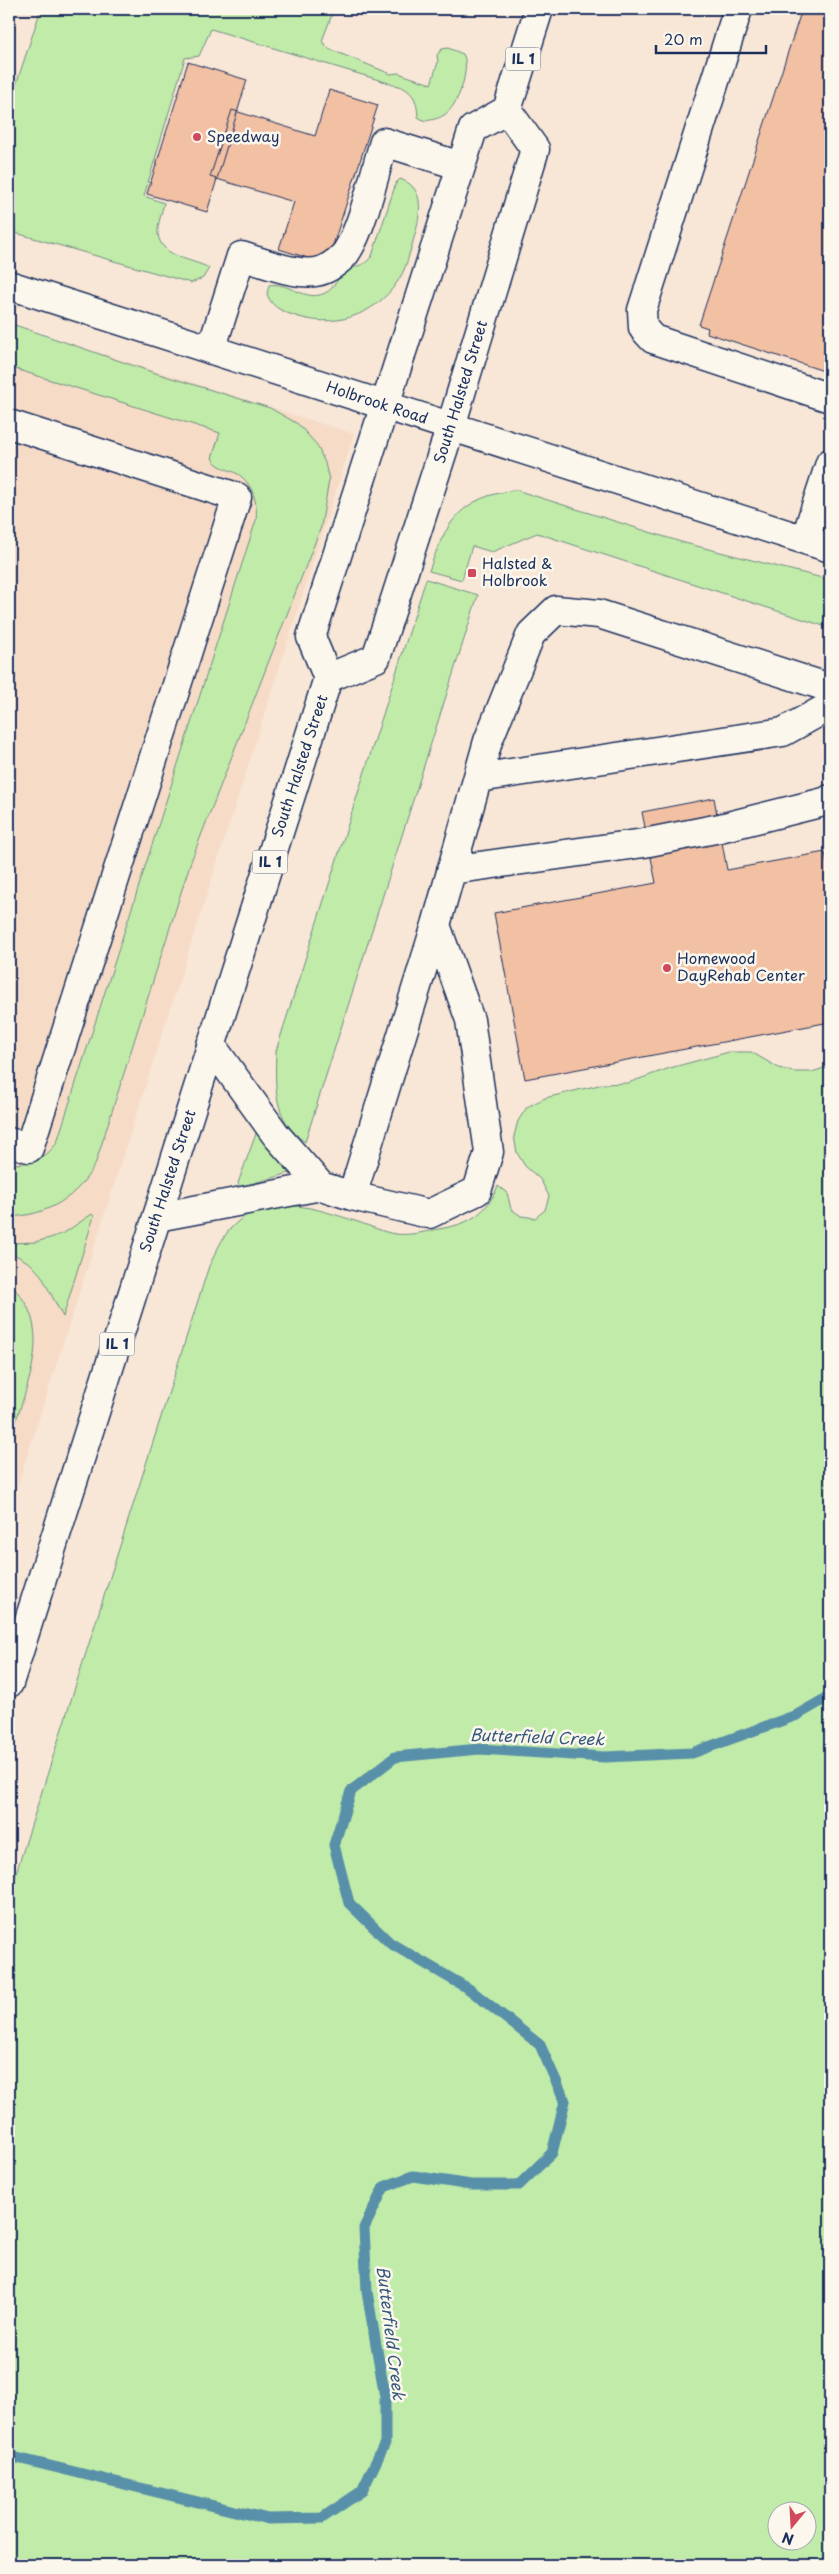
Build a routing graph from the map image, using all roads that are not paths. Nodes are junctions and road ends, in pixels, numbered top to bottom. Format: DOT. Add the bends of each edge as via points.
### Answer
graph roads {
  1 [pos="538,9"];
  2 [pos="738,9"];
  3 [pos="507,110"];
  4 [pos="461,166"];
  5 [pos="9,285"];
  6 [pos="211,350"];
  7 [pos="830,398"];
  8 [pos="385,406"];
  9 [pos="9,424"];
  10 [pos="451,426"];
  11 [pos="830,463"];
  12 [pos="818,544"];
  13 [pos="328,678"];
  14 [pos="830,688"];
  15 [pos="830,706"];
  16 [pos="478,778"];
  17 [pos="830,799"];
  18 [pos="451,870"];
  19 [pos="436,926"];
  20 [pos="211,1045"];
  21 [pos="9,1142"];
  22 [pos="321,1186"];
  23 [pos="352,1196"];
  24 [pos="157,1217"];
  25 [pos="9,1683"];
  1 -- 3 [label="main road, IL 1"];
  2 -- 7 [label="main road" via="642,310 643,328 653,339"];
  3 -- 4 [label="main road, South Halsted Street" via="473,129"];
  3 -- 10 [label="main road, South Halsted Street" via="535,149"];
  4 -- 6 [label="main road" via="384,142 347,252 322,270 305,271 287,270 241,256"];
  4 -- 8 [label="main road, South Halsted Street"];
  5 -- 6 [label="main road, Holbrook Road"];
  6 -- 8 [label="main road, Holbrook Road"];
  8 -- 10 [label="main road, Holbrook Road"];
  8 -- 13 [label="main road, South Halsted Street" via="311,636"];
  9 -- 21 [label="main road" via="236,498 28,1148"];
  10 -- 12 [label="main road, Holbrook Road"];
  10 -- 13 [label="main road, South Halsted Street" via="376,658"];
  11 -- 12 [label="main road"];
  13 -- 20 [label="main road, South Halsted Street / IL 1"];
  14 -- 16 [label="main road" via="599,614 556,610 531,634 488,741"];
  15 -- 16 [label="main road" via="783,732"];
  16 -- 18 [label="main road"];
  17 -- 18 [label="main road" via="720,828 644,843"];
  18 -- 19 [label="main road"];
  19 -- 23 [label="main road"];
  19 -- 23 [label="main road" via="470,1020 489,1152 478,1191 429,1214"];
  20 -- 22 [label="main road" via="276,1135"];
  20 -- 24 [label="main road, South Halsted Street / IL 1"];
  22 -- 23 [label="main road"];
  22 -- 24 [label="main road"];
  24 -- 25 [label="main road, South Halsted Street / IL 1"];
}
